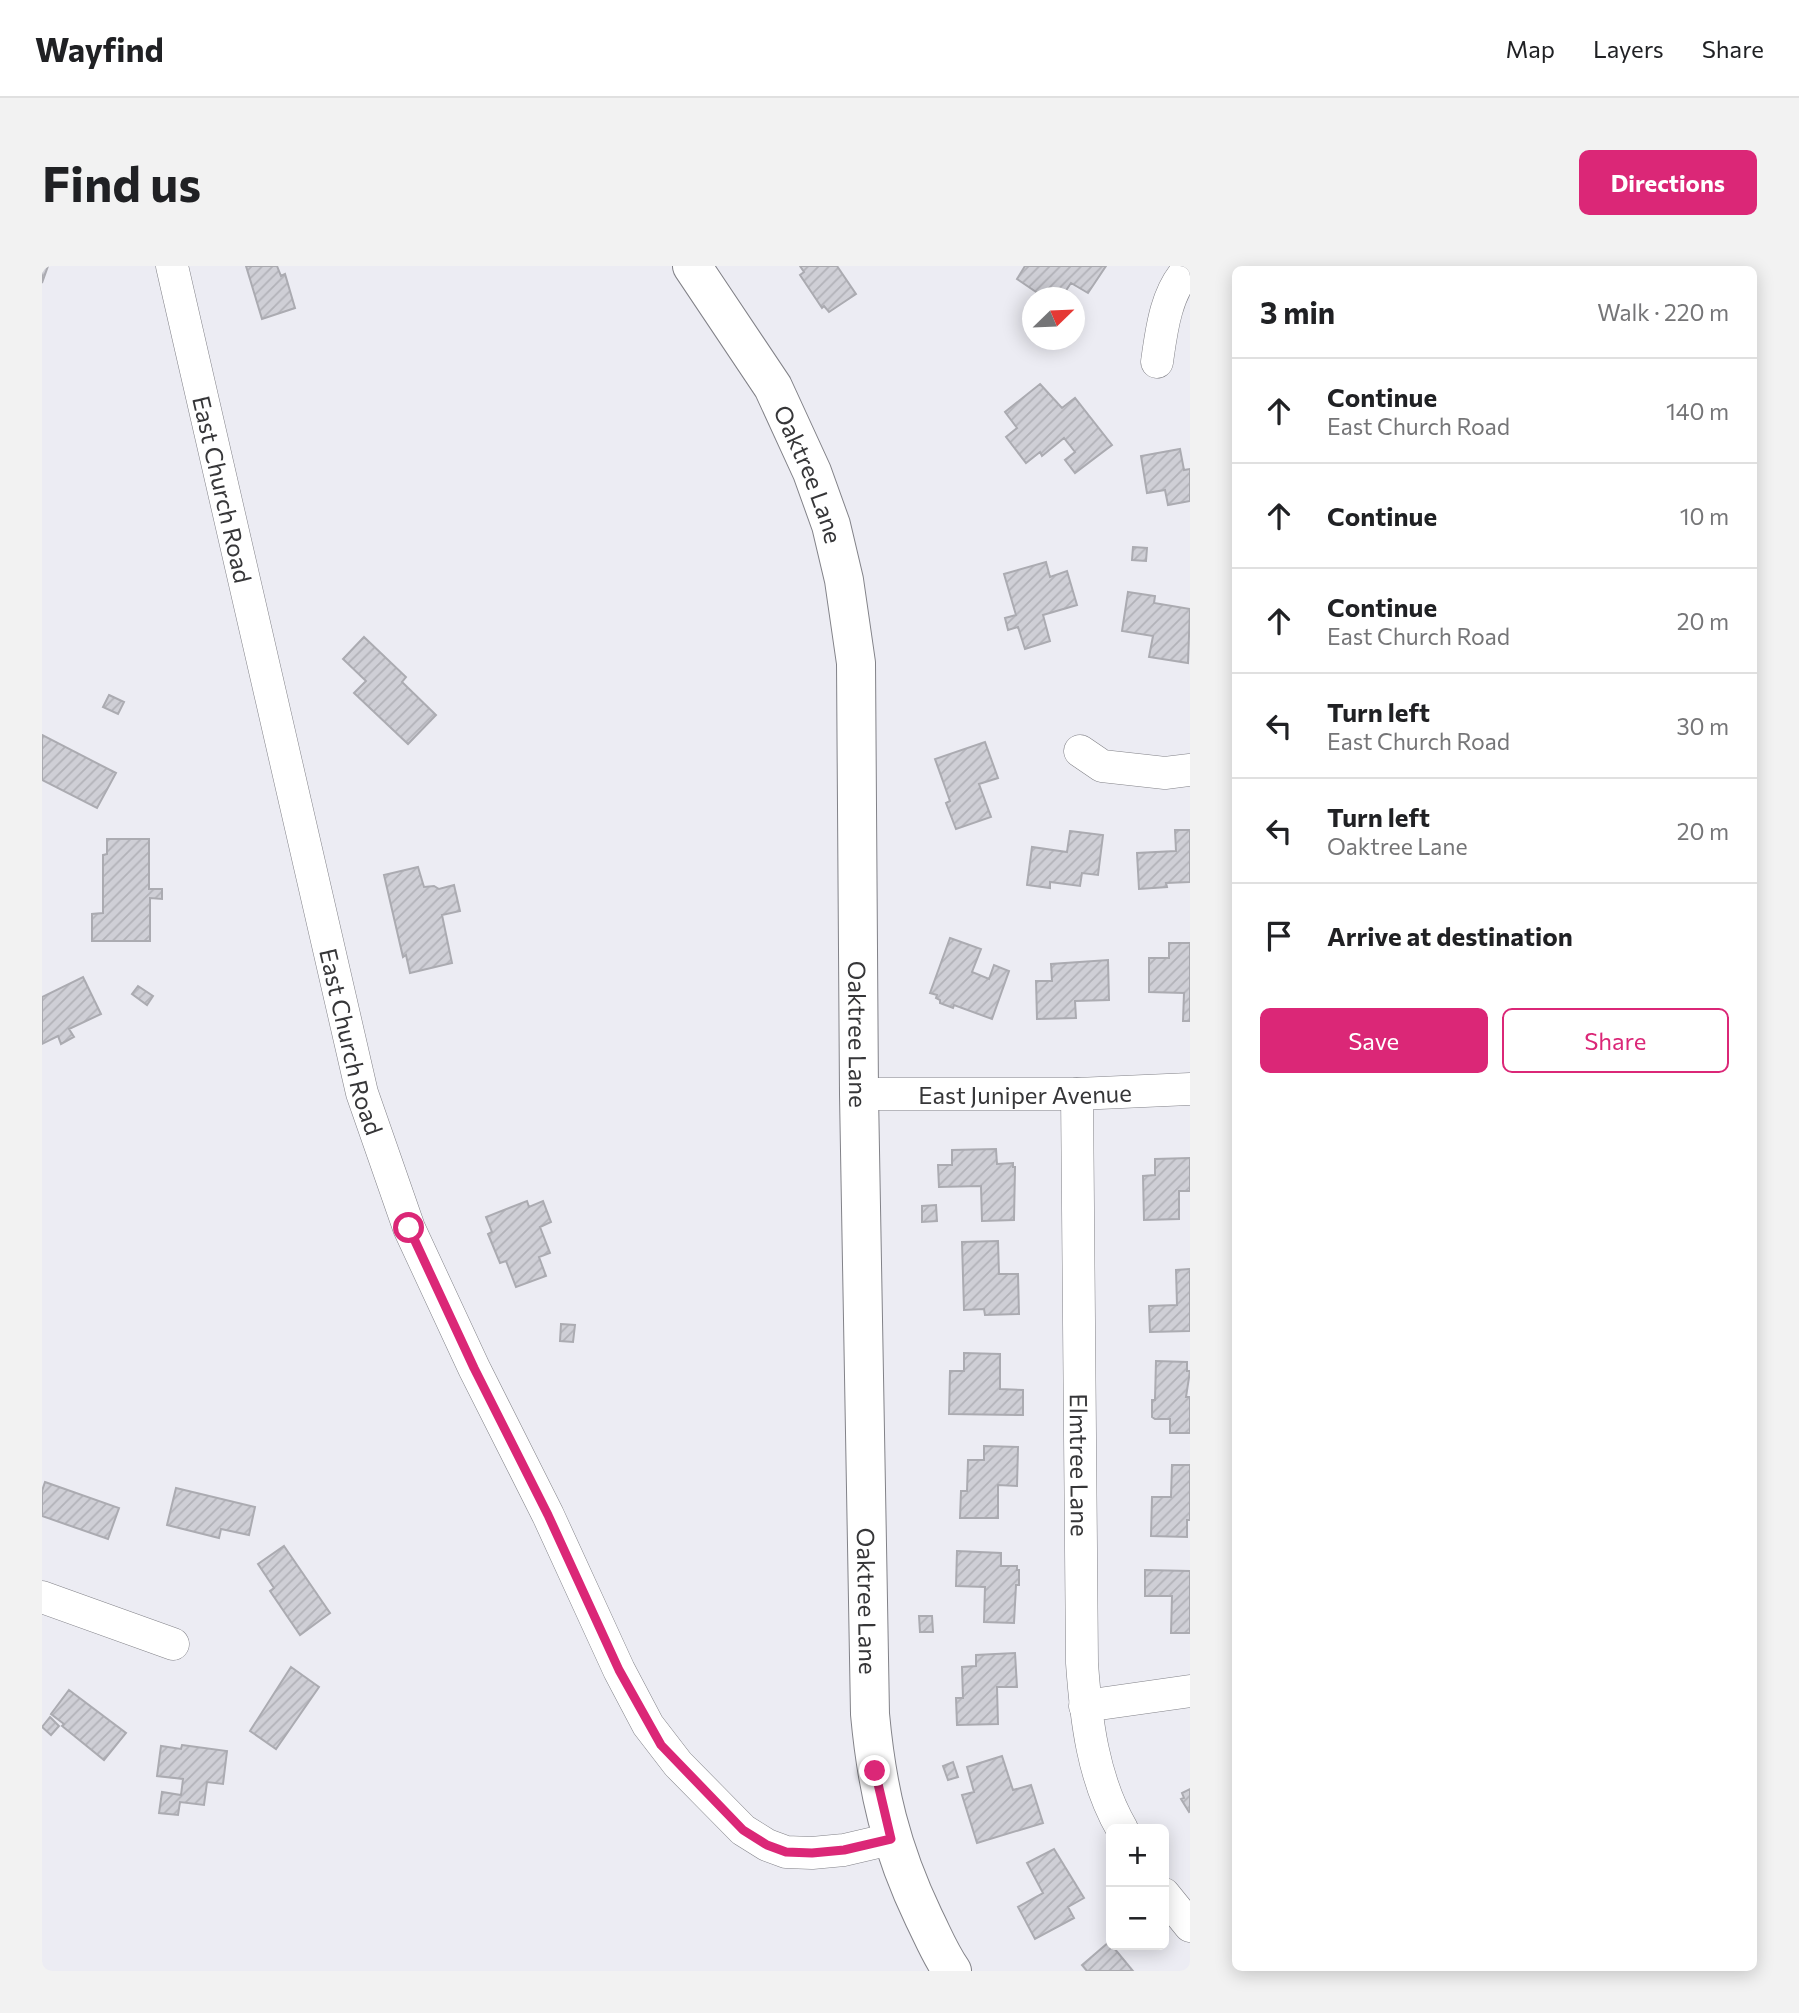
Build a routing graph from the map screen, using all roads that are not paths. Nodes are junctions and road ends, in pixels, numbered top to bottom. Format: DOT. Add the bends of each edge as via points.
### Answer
graph roads {
  1 [pos="172,266"];
  2 [pos="692,266"];
  3 [pos="1190,268"];
  4 [pos="1157,362"];
  5 [pos="1080,751"];
  6 [pos="1190,770"];
  7 [pos="1190,1089"];
  8 [pos="859,1094"];
  9 [pos="1077,1094"];
  10 [pos="42,1597"];
  11 [pos="173,1644"];
  12 [pos="1190,1691"];
  13 [pos="1085,1706"];
  14 [pos="1120,1824"];
  15 [pos="891,1839"];
  16 [pos="1169,1901"];
  17 [pos="1190,1926"];
  18 [pos="952,1971"];
  1 -- 15 [label="street, East Church Road" via="362,1093 409,1228 625,1681 648,1724 678,1764 743,1830 786,1852 844,1850"];
  2 -- 8 [label="street, Oaktree Lane" via="773,387 812,472 844,580 856,663"];
  3 -- 4 [label="street" via="1163,316"];
  5 -- 6 [label="street" via="1102,766 1165,773"];
  7 -- 9 [label="street, East Juniper Avenue"];
  8 -- 9 [label="street, East Juniper Avenue"];
  8 -- 15 [label="street, Oaktree Lane" via="870,1714 875,1771"];
  9 -- 13 [label="street, Elmtree Lane"];
  10 -- 11 [label="street"];
  12 -- 13 [label="street"];
  13 -- 14 [label="street, Elmtree Lane" via="1093,1754"];
  15 -- 18 [label="street" via="911,1891"];
  16 -- 17 [label="street"];
}
